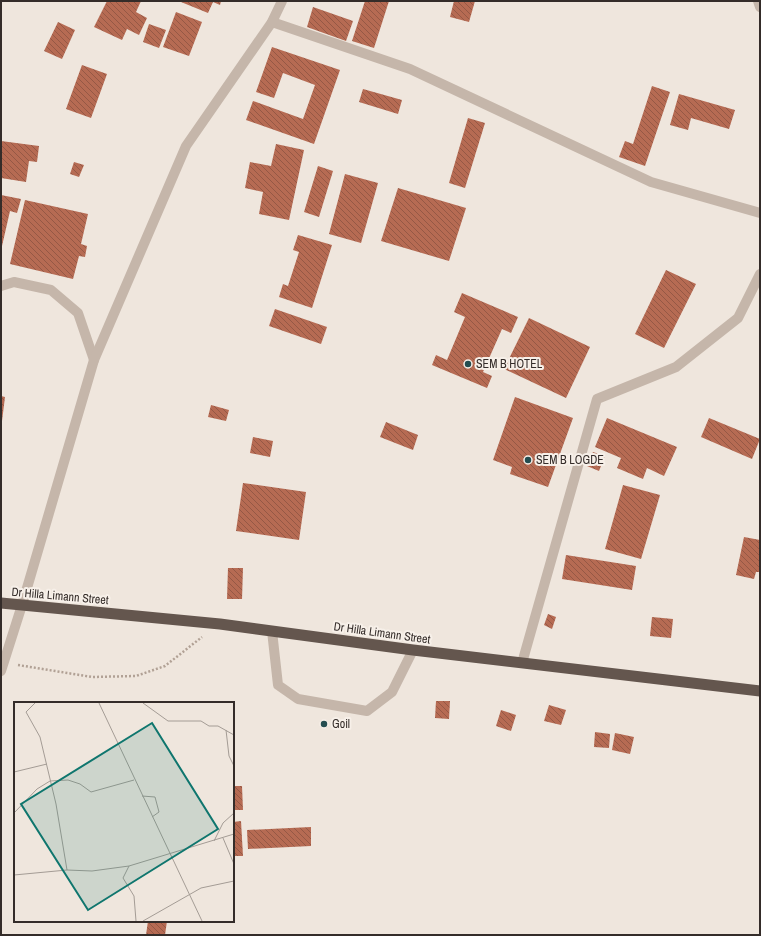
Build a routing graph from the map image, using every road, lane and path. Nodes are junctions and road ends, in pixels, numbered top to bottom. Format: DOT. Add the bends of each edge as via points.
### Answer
graph roads {
  1 [pos="282,1"];
  2 [pos="758,1"];
  3 [pos="760,7"];
  4 [pos="272,22"];
  5 [pos="760,213"];
  6 [pos="760,274"];
  7 [pos="1,286"];
  8 [pos="94,360"];
  9 [pos="1,603"];
  10 [pos="22,605"];
  11 [pos="220,624"];
  12 [pos="272,631"];
  13 [pos="413,650"];
  14 [pos="522,663"];
  15 [pos="2,667"];
  16 [pos="760,691"];
  1 -- 4 [label="street"];
  2 -- 3 [label="street"];
  4 -- 5 [label="street" via="410,69 651,182"];
  4 -- 8 [label="street" via="186,146"];
  6 -- 14 [label="street" via="738,318 676,367 597,399"];
  7 -- 8 [label="street" via="14,282 51,290 78,313"];
  8 -- 10 [label="street"];
  9 -- 10 [label="highway, Dr Hilla Limann Street"];
  10 -- 11 [label="highway, Dr Hilla Limann Street"];
  10 -- 15 [label="street"];
  11 -- 12 [label="highway, Dr Hilla Limann Street"];
  11 -- 15 [label="path" via="165,666 136,676 92,677"];
  12 -- 13 [label="highway, Dr Hilla Limann Street"];
  12 -- 13 [label="street" via="278,684 298,699 367,711 392,692"];
  13 -- 14 [label="highway, Dr Hilla Limann Street"];
  14 -- 16 [label="highway, Dr Hilla Limann Street"];
}
